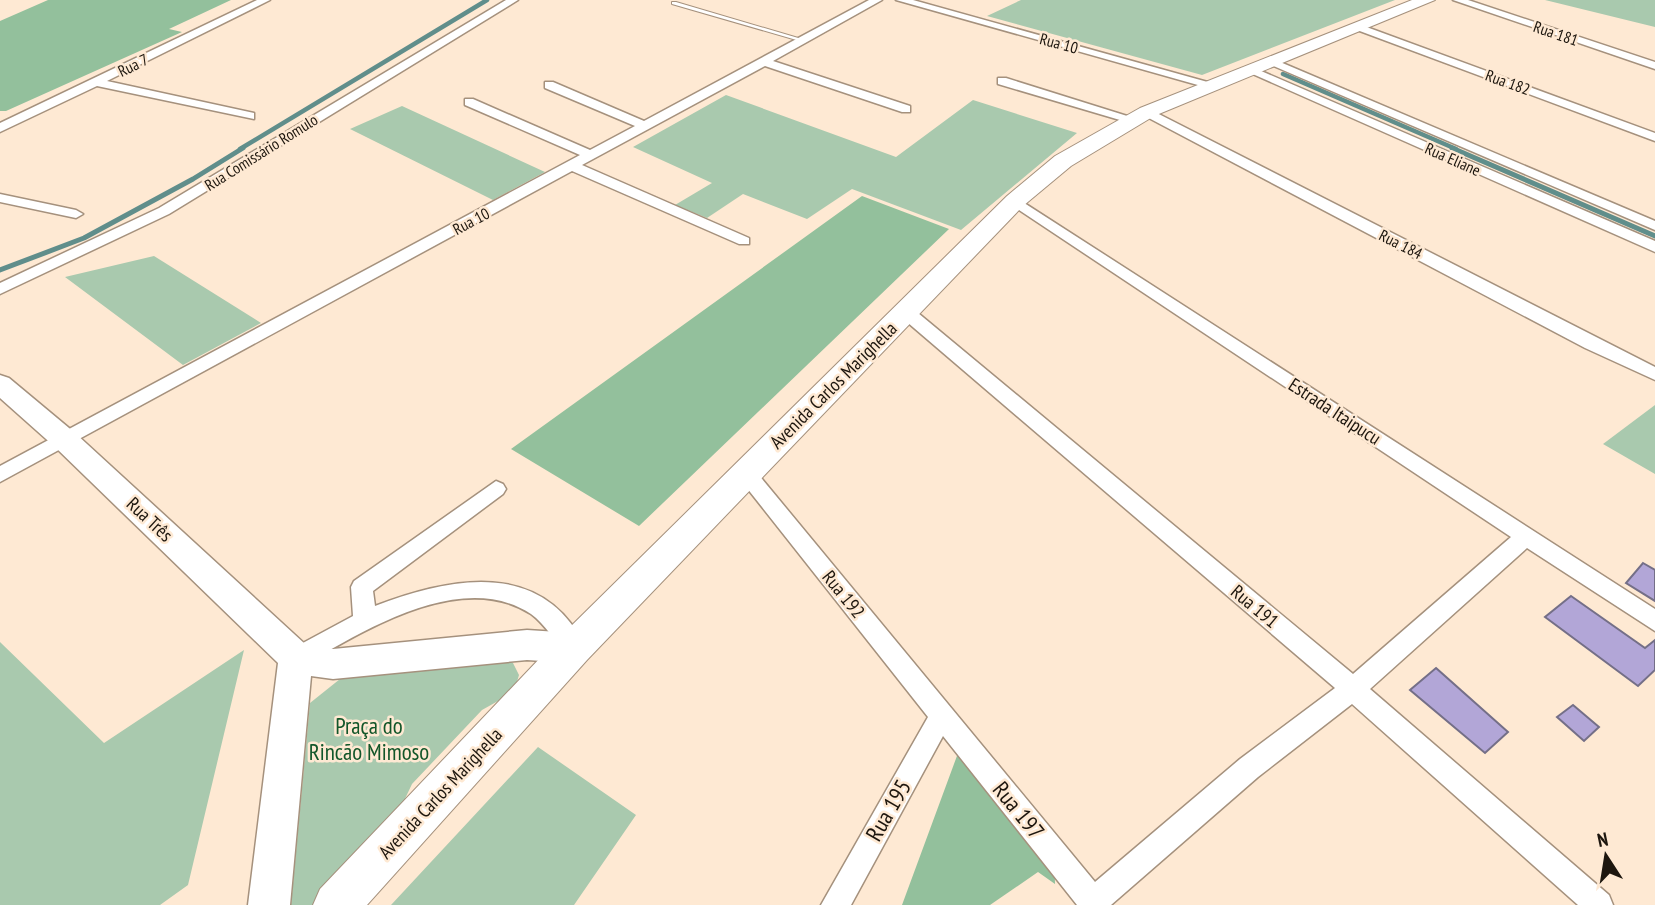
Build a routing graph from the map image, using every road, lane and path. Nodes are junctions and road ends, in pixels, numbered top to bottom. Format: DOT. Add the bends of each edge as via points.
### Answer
graph roads {
  1 [pos="265,0"];
  2 [pos="513,0"];
  3 [pos="877,0"];
  4 [pos="901,0"];
  5 [pos="1427,0"];
  6 [pos="1458,0"];
  7 [pos="674,3"];
  8 [pos="1361,28"];
  9 [pos="802,40"];
  10 [pos="765,62"];
  11 [pos="1262,66"];
  12 [pos="1655,66"];
  13 [pos="1002,81"];
  14 [pos="96,82"];
  15 [pos="549,85"];
  16 [pos="1216,86"];
  17 [pos="469,102"];
  18 [pos="906,109"];
  19 [pos="250,116"];
  20 [pos="1141,116"];
  21 [pos="646,126"];
  22 [pos="0,128"];
  23 [pos="1655,137"];
  24 [pos="592,155"];
  25 [pos="572,166"];
  26 [pos="0,198"];
  27 [pos="1015,201"];
  28 [pos="1655,209"];
  29 [pos="76,214"];
  30 [pos="1640,219"];
  31 [pos="1655,226"];
  32 [pos="744,241"];
  33 [pos="1655,247"];
  34 [pos="0,289"];
  35 [pos="906,312"];
  36 [pos="1655,374"];
  37 [pos="0,384"];
  38 [pos="65,440"];
  39 [pos="746,473"];
  40 [pos="0,475"];
  41 [pos="496,489"];
  42 [pos="1526,536"];
  43 [pos="365,619"];
  44 [pos="1655,621"];
  45 [pos="574,648"];
  46 [pos="296,658"];
  47 [pos="1353,689"];
  48 [pos="942,715"];
  49 [pos="1094,904"];
  50 [pos="269,905"];
  51 [pos="336,905"];
  52 [pos="835,905"];
  53 [pos="1599,905"];
  1 -- 14 [label="street, Rua 7"];
  2 -- 34 [label="street, Rua Comissário Romulo" via="164,211"];
  3 -- 9 [label="street, Rua 10"];
  4 -- 16 [label="street, Rua 10"];
  5 -- 8 [label="main road, Avenida Carlos Marighella"];
  6 -- 12 [label="street, Rua 181"];
  7 -- 9 [label="lane"];
  8 -- 11 [label="main road, Avenida Carlos Marighella"];
  8 -- 23 [label="street, Rua 182"];
  9 -- 10 [label="street, Rua 10"];
  10 -- 18 [label="street"];
  10 -- 21 [label="street, Rua 10"];
  11 -- 16 [label="main road, Avenida Carlos Marighella"];
  11 -- 30 [label="street, Rua Eliane"];
  11 -- 33 [label="street, Rua Eliane"];
  13 -- 20 [label="street, Rua 184"];
  14 -- 19 [label="street"];
  14 -- 22 [label="street, Rua 7"];
  15 -- 21 [label="street"];
  16 -- 20 [label="main road, Avenida Carlos Marighella"];
  17 -- 24 [label="street"];
  20 -- 27 [label="main road, Avenida Carlos Marighella" via="1063,161"];
  20 -- 36 [label="street, Rua 184"];
  21 -- 24 [label="street, Rua 10"];
  24 -- 25 [label="street, Rua 10"];
  25 -- 32 [label="street"];
  25 -- 38 [label="street, Rua 10"];
  26 -- 29 [label="street"];
  27 -- 35 [label="main road, Avenida Carlos Marighella"];
  27 -- 42 [label="street, Estrada Itaipucu"];
  28 -- 30 [label="street"];
  30 -- 31 [label="street, Rua Eliane"];
  35 -- 39 [label="main road, Avenida Carlos Marighella"];
  35 -- 47 [label="street, Rua 191"];
  37 -- 38 [label="main road, Rua Três"];
  38 -- 40 [label="street"];
  38 -- 46 [label="main road, Rua Três"];
  39 -- 45 [label="main road, Avenida Carlos Marighella"];
  39 -- 48 [label="street, Rua 192"];
  41 -- 43 [label="street" via="362,587"];
  42 -- 44 [label="street, Estrada Itaipucu"];
  42 -- 47 [label="street"];
  43 -- 45 [label="street" via="420,597 486,591 538,607"];
  43 -- 46 [label="street"];
  45 -- 46 [label="main road" via="516,646 333,664"];
  45 -- 51 [label="main road, Avenida Carlos Marighella"];
  46 -- 50 [label="main road"];
  47 -- 49 [label="street" via="1249,768"];
  47 -- 53 [label="street, Rua 191"];
  48 -- 49 [label="street, Rua 197"];
  48 -- 52 [label="street, Rua 195"];
}
